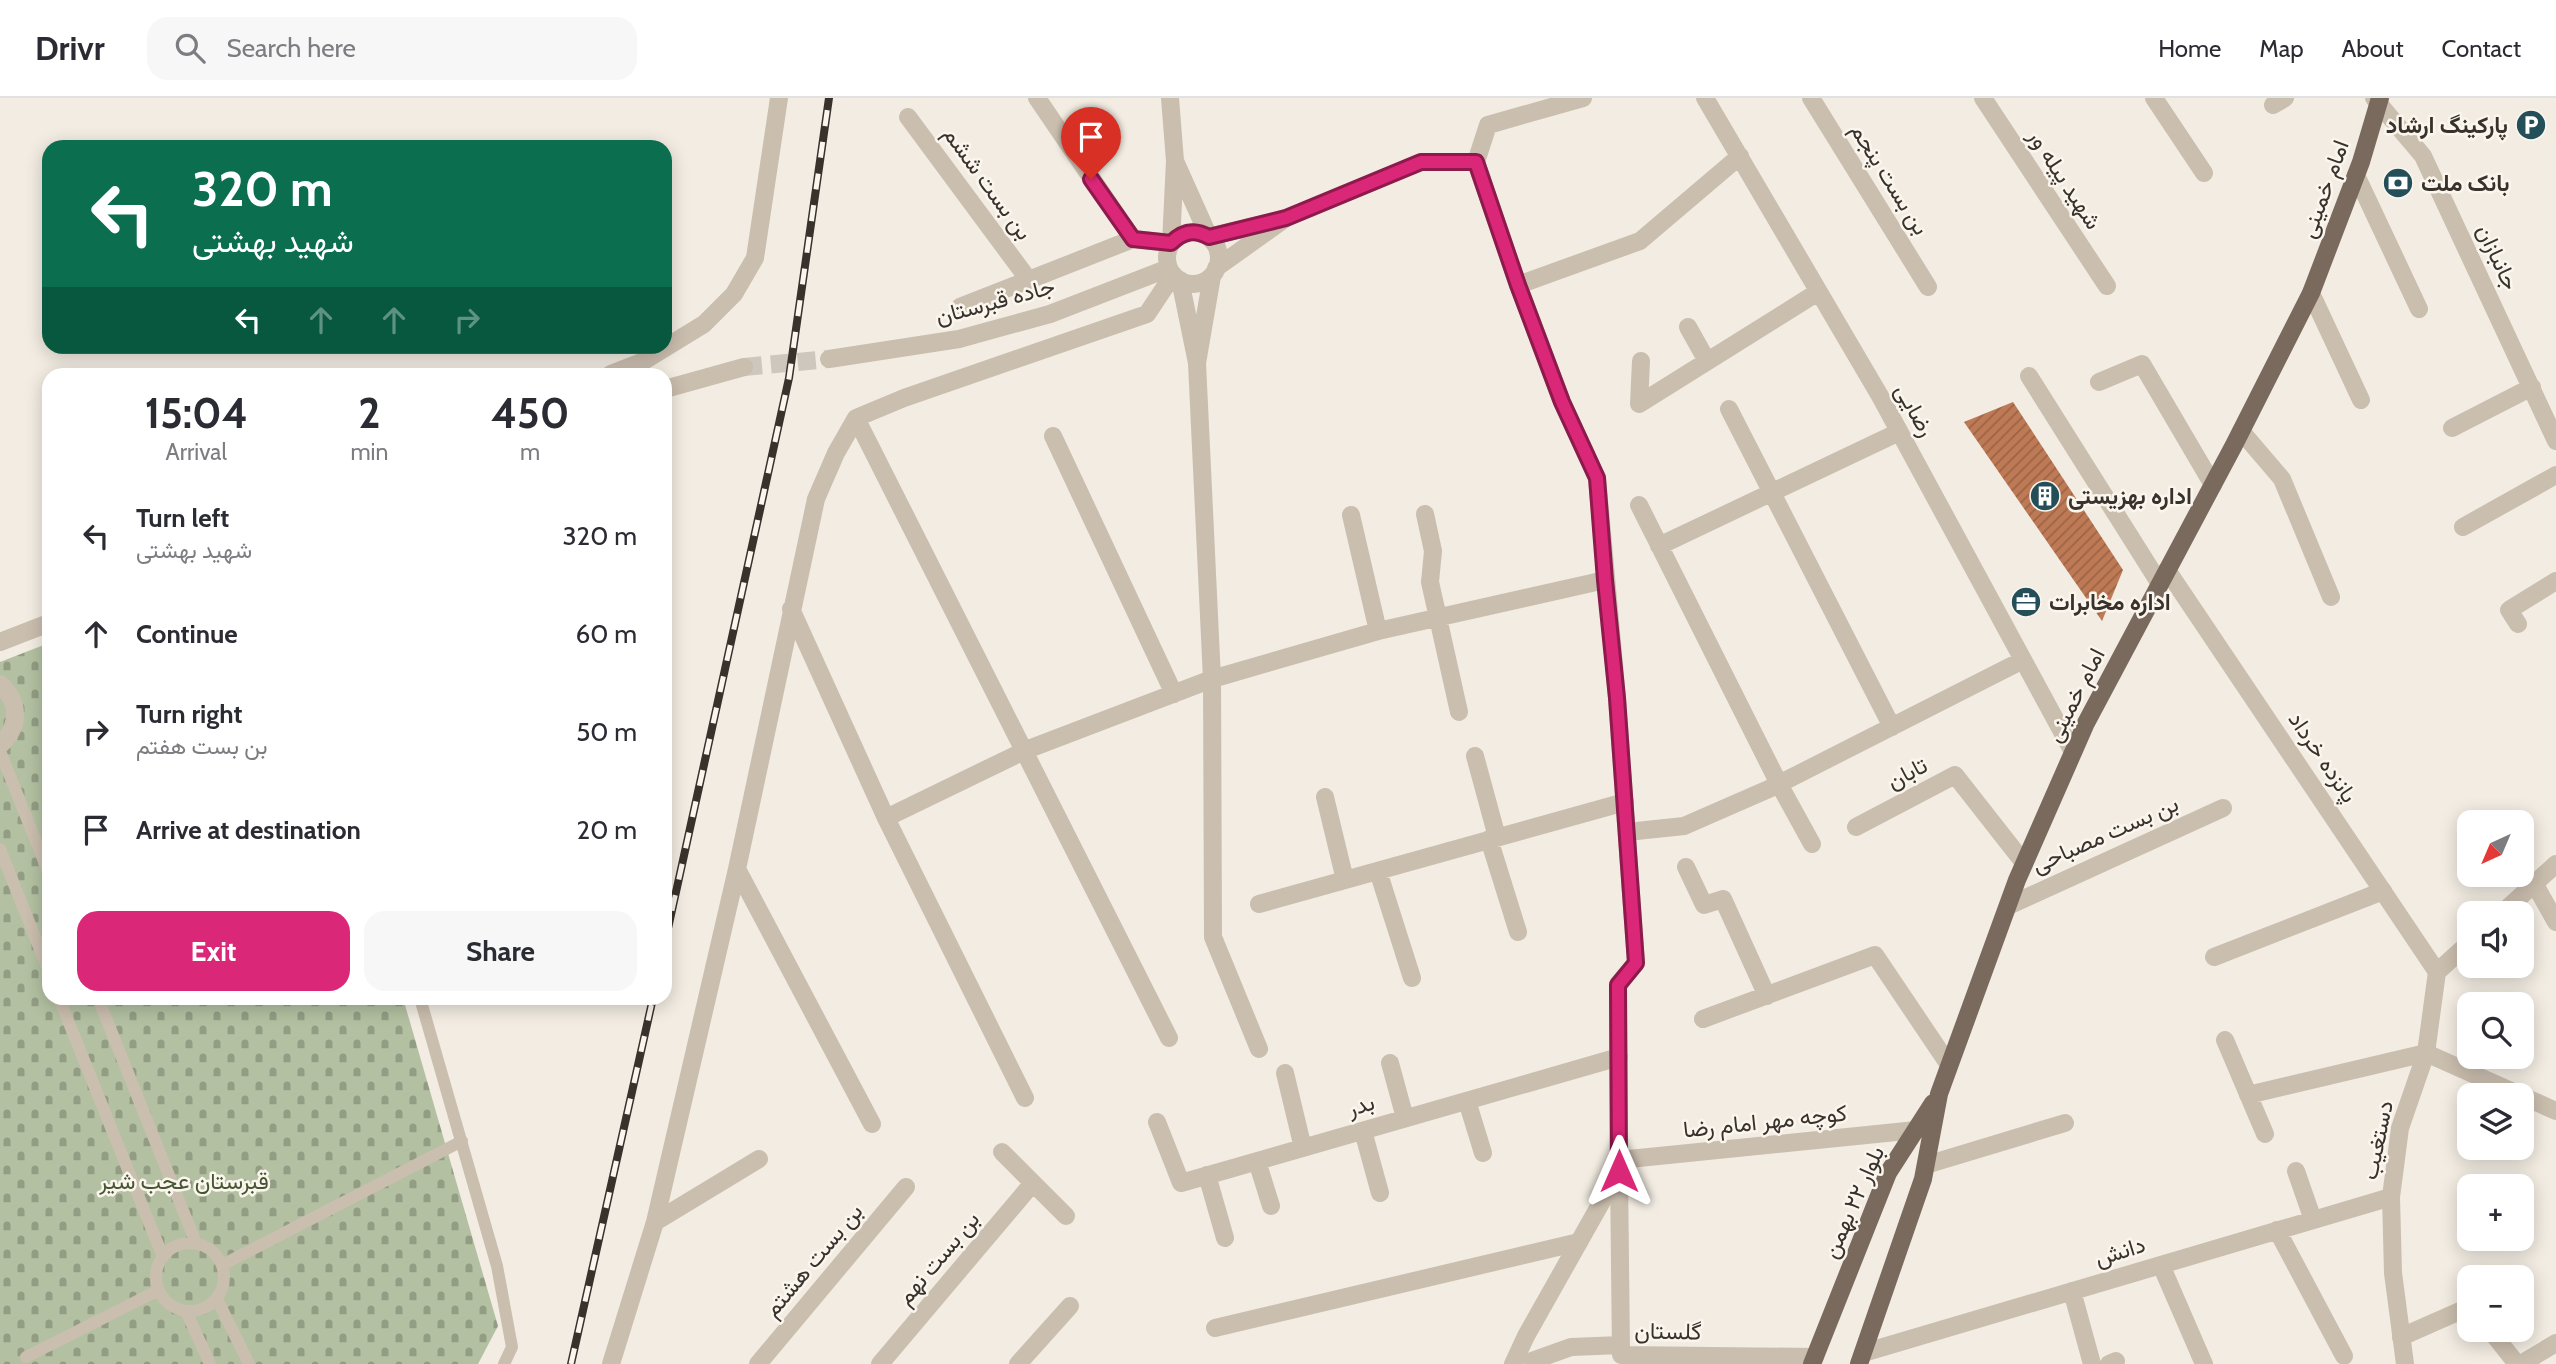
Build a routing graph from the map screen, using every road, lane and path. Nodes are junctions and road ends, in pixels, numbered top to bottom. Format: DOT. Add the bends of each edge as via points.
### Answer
graph roads {
  1 [pos="779,98"];
  2 [pos="1037,98"];
  3 [pos="1170,98"];
  4 [pos="1583,98"];
  5 [pos="1704,98"];
  6 [pos="1811,98"];
  7 [pos="1983,98"];
  8 [pos="2154,98"];
  9 [pos="2378,100"];
  10 [pos="908,117"];
  11 [pos="1740,156"];
  12 [pos="1175,161"];
  13 [pos="1476,162"];
  14 [pos="2204,173"];
  15 [pos="2356,176"];
  16 [pos="1286,218"];
  17 [pos="1209,237"];
  18 [pos="1133,239"];
  19 [pos="1171,243"];
  20 [pos="1214,272"];
  21 [pos="1174,275"];
  22 [pos="1028,279"];
  23 [pos="1518,285"];
  24 [pos="1928,286"];
  25 [pos="2107,286"];
  26 [pos="1818,292"];
  27 [pos="2311,293"];
  28 [pos="960,307"];
  29 [pos="2419,309"];
  30 [pos="1688,327"];
  31 [pos="672,344"];
  32 [pos="655,354"];
  33 [pos="829,359"];
  34 [pos="1640,360"];
  35 [pos="1707,361"];
  36 [pos="1197,363"];
  37 [pos="744,367"];
  38 [pos="626,368"];
  39 [pos="2029,376"];
  40 [pos="2099,382"];
  41 [pos="672,387"];
  42 [pos="2532,387"];
  43 [pos="2361,400"];
  44 [pos="2549,403"];
  45 [pos="1729,409"];
  46 [pos="856,418"];
  47 [pos="2452,428"];
  48 [pos="2241,431"];
  49 [pos="1899,432"];
  50 [pos="1053,436"];
  51 [pos="2556,441"];
  52 [pos="2556,475"];
  53 [pos="2213,485"];
  54 [pos="1773,492"];
  55 [pos="1639,505"];
  56 [pos="1424,514"];
  57 [pos="1351,515"];
  58 [pos="2463,527"];
  59 [pos="1659,546"];
  60 [pos="2164,577"];
  61 [pos="1605,580"];
  62 [pos="2556,582"];
  63 [pos="2331,597"];
  64 [pos="791,609"];
  65 [pos="1437,617"];
  66 [pos="2518,624"];
  67 [pos="42,625"];
  68 [pos="1378,631"];
  69 [pos="0,642"];
  70 [pos="2023,660"];
  71 [pos="1212,679"];
  72 [pos="0,684"];
  73 [pos="1174,694"];
  74 [pos="1459,712"];
  75 [pos="1892,727"];
  76 [pos="0,745"];
  77 [pos="1026,750"];
  78 [pos="0,751"];
  79 [pos="2073,752"];
  80 [pos="1475,755"];
  81 [pos="1779,784"];
  82 [pos="1325,797"];
  83 [pos="1625,802"];
  84 [pos="2223,808"];
  85 [pos="886,818"];
  86 [pos="1856,827"];
  87 [pos="1627,832"];
  88 [pos="1493,838"];
  89 [pos="1812,844"];
  90 [pos="0,849"];
  91 [pos="42,856"];
  92 [pos="2024,863"];
  93 [pos="2556,863"];
  94 [pos="1686,867"];
  95 [pos="737,869"];
  96 [pos="1378,871"];
  97 [pos="1345,880"];
  98 [pos="2534,883"];
  99 [pos="2530,887"];
  100 [pos="2383,891"];
  101 [pos="2515,901"];
  102 [pos="1259,904"];
  103 [pos="2008,906"];
  104 [pos="2556,922"];
  105 [pos="1518,932"];
  106 [pos="42,954"];
  107 [pos="2457,954"];
  108 [pos="2214,957"];
  109 [pos="2437,972"];
  110 [pos="1412,978"];
  111 [pos="1767,996"];
  112 [pos="62,1005"];
  113 [pos="101,1005"];
  114 [pos="422,1005"];
  115 [pos="1703,1019"];
  116 [pos="1169,1038"];
  117 [pos="2225,1040"];
  118 [pos="1259,1049"];
  119 [pos="2426,1053"];
  120 [pos="1619,1057"];
  121 [pos="1390,1063"];
  122 [pos="1949,1065"];
  123 [pos="1285,1073"];
  124 [pos="1939,1094"];
  125 [pos="2248,1095"];
  126 [pos="1025,1098"];
  127 [pos="1467,1101"];
  128 [pos="2556,1111"];
  129 [pos="1405,1118"];
  130 [pos="1157,1122"];
  131 [pos="2065,1123"];
  132 [pos="872,1124"];
  133 [pos="1363,1130"];
  134 [pos="1916,1130"];
  135 [pos="2265,1134"];
  136 [pos="461,1141"];
  137 [pos="1303,1148"];
  138 [pos="1002,1152"];
  139 [pos="1483,1153"];
  140 [pos="759,1159"];
  141 [pos="1258,1161"];
  142 [pos="1926,1165"];
  143 [pos="1619,1166"];
  144 [pos="2296,1171"];
  145 [pos="1207,1175"];
  146 [pos="1032,1184"];
  147 [pos="906,1187"];
  148 [pos="1380,1193"];
  149 [pos="2391,1197"];
  150 [pos="1271,1206"];
  151 [pos="1066,1216"];
  152 [pos="2313,1220"];
  153 [pos="656,1222"];
  154 [pos="2277,1230"];
  155 [pos="1225,1238"];
  156 [pos="1579,1242"];
  157 [pos="196,1243"];
  158 [pos="163,1257"];
  159 [pos="222,1265"];
  160 [pos="2161,1265"];
  161 [pos="159,1290"];
  162 [pos="2073,1291"];
  163 [pos="217,1298"];
  164 [pos="1070,1306"];
  165 [pos="186,1311"];
  166 [pos="2457,1312"];
  167 [pos="1215,1328"];
  168 [pos="1526,1335"];
  169 [pos="2401,1337"];
  170 [pos="2500,1342"];
  171 [pos="2556,1343"];
  172 [pos="1621,1345"];
  173 [pos="2344,1356"];
  174 [pos="26,1357"];
  175 [pos="1861,1359"];
  176 [pos="1813,1361"];
  177 [pos="1532,1362"];
  178 [pos="210,1364"];
  179 [pos="249,1364"];
  180 [pos="504,1364"];
  181 [pos="611,1364"];
  182 [pos="758,1364"];
  183 [pos="880,1364"];
  184 [pos="1018,1364"];
  185 [pos="1513,1364"];
  186 [pos="2092,1364"];
  187 [pos="2204,1364"];
  188 [pos="2404,1364"];
  189 [pos="2519,1364"];
  1 -- 31 [label="street" via="755,258 734,294 704,324"];
  2 -- 18 [label="street"];
  3 -- 12 [label="street"];
  4 -- 13 [label="street" via="1488,125"];
  5 -- 11 [label="street, رضایی"];
  6 -- 24 [label="street, بن بست پنجم"];
  7 -- 25 [label="street, شهید پیله ور"];
  8 -- 14 [label="street"];
  9 -- 15 [label="main road, امام خمینی"];
  9 -- 42 [label="street, جانبازان" via="2423,156"];
  10 -- 22 [label="street, بن بست ششم"];
  11 -- 23 [label="street" via="1640,241"];
  11 -- 26 [label="street, رضایی"];
  12 -- 17 [label="street"];
  12 -- 19 [label="street"];
  13 -- 16 [label="street" via="1421,162"];
  13 -- 23 [label="street, گلستان"];
  15 -- 27 [label="main road, امام خمینی"];
  15 -- 29 [label="street"];
  16 -- 17 [label="street"];
  16 -- 20 [label="street"];
  17 -- 19 [label="street" via="1185,233"];
  17 -- 20 [label="street" via="1218,252"];
  18 -- 19 [label="street"];
  18 -- 22 [label="street"];
  19 -- 21 [label="street" via="1167,259"];
  20 -- 21 [label="street" via="1197,283"];
  20 -- 36 [label="street"];
  21 -- 33 [label="street, جاده قبرستان" via="960,339"];
  21 -- 36 [label="street"];
  21 -- 46 [label="street" via="1147,314"];
  22 -- 28 [label="street"];
  23 -- 61 [label="street, گلستان" via="1562,402 1597,478"];
  26 -- 35 [label="street"];
  26 -- 49 [label="street, رضایی"];
  27 -- 43 [label="street"];
  27 -- 48 [label="main road, امام خمینی"];
  30 -- 35 [label="street"];
  32 -- 38 [label="street"];
  34 -- 35 [label="street" via="1639,404"];
  36 -- 71 [label="street"];
  37 -- 41 [label="street"];
  39 -- 60 [label="street"];
  40 -- 53 [label="street" via="2142,364"];
  42 -- 44 [label="street, جانبازان"];
  42 -- 47 [label="street"];
  44 -- 51 [label="street, جانبازان"];
  45 -- 54 [label="street"];
  46 -- 64 [label="street" via="816,499"];
  46 -- 77 [label="street"];
  48 -- 53 [label="main road, امام خمینی"];
  48 -- 63 [label="street" via="2282,479"];
  49 -- 54 [label="street"];
  49 -- 70 [label="street, رضایی"];
  50 -- 73 [label="street"];
  52 -- 58 [label="street"];
  53 -- 60 [label="main road, امام خمینی"];
  54 -- 59 [label="street"];
  54 -- 75 [label="street"];
  55 -- 59 [label="street"];
  56 -- 65 [label="street" via="1433,551 1430,582"];
  57 -- 68 [label="street"];
  59 -- 81 [label="street"];
  60 -- 79 [label="main road, امام خمینی"];
  60 -- 100 [label="street, پانزده خرداد"];
  61 -- 65 [label="street"];
  61 -- 83 [label="street, گلستان"];
  62 -- 66 [label="street" via="2509,610"];
  64 -- 85 [label="street"];
  64 -- 95 [label="street"];
  65 -- 68 [label="street"];
  65 -- 74 [label="street"];
  67 -- 69 [label="street"];
  68 -- 71 [label="street"];
  70 -- 75 [label="street"];
  70 -- 79 [label="street, رضایی"];
  71 -- 73 [label="street"];
  71 -- 118 [label="street" via="1213,937"];
  72 -- 76 [label="street" via="14,702 16,715 14,727"];
  73 -- 77 [label="street"];
  75 -- 81 [label="street"];
  77 -- 85 [label="street"];
  77 -- 116 [label="street"];
  78 -- 91 [label="lane"];
  79 -- 92 [label="main road, امام خمینی"];
  80 -- 88 [label="street"];
  81 -- 87 [label="street" via="1684,826"];
  81 -- 89 [label="street"];
  82 -- 97 [label="street"];
  83 -- 87 [label="street, گلستان"];
  83 -- 88 [label="street"];
  84 -- 103 [label="street, بن بست مصباحی"];
  85 -- 126 [label="street"];
  86 -- 92 [label="street, تابان" via="1955,775"];
  87 -- 120 [label="street, گلستان" via="1636,963 1618,985"];
  88 -- 96 [label="street"];
  88 -- 105 [label="street"];
  90 -- 106 [label="lane"];
  92 -- 103 [label="main road, امام خمینی"];
  93 -- 98 [label="street"];
  94 -- 111 [label="street" via="1704,905 1723,900"];
  95 -- 132 [label="street"];
  95 -- 153 [label="street"];
  96 -- 97 [label="street"];
  96 -- 110 [label="street"];
  97 -- 102 [label="street"];
  98 -- 104 [label="street"];
  99 -- 101 [label="street"];
  100 -- 108 [label="street"];
  100 -- 109 [label="street, پانزده خرداد"];
  103 -- 122 [label="main road, امام خمینی"];
  107 -- 109 [label="street"];
  109 -- 119 [label="street, دستغیب"];
  111 -- 115 [label="street"];
  111 -- 122 [label="street" via="1875,955"];
  112 -- 158 [label="lane"];
  113 -- 157 [label="lane"];
  114 -- 136 [label="lane"];
  117 -- 125 [label="street"];
  119 -- 125 [label="street"];
  119 -- 128 [label="street"];
  119 -- 149 [label="street, دستغیب" via="2400,1128"];
  120 -- 127 [label="street, بدر"];
  120 -- 143 [label="street, گلستان"];
  121 -- 129 [label="street"];
  122 -- 124 [label="main road, امام خمینی"];
  123 -- 137 [label="street"];
  124 -- 134 [label="main road, بلوار ۲۲ بهمن"];
  124 -- 142 [label="main road"];
  125 -- 135 [label="street"];
  127 -- 129 [label="street, بدر"];
  127 -- 139 [label="street"];
  129 -- 133 [label="street, بدر"];
  130 -- 145 [label="street, بدر" via="1181,1182"];
  131 -- 142 [label="street"];
  133 -- 137 [label="street, بدر"];
  133 -- 148 [label="street"];
  134 -- 143 [label="street, کوچه مهر امام رضا"];
  134 -- 176 [label="main road, بلوار ۲۲ بهمن" via="1888,1173"];
  136 -- 159 [label="lane"];
  136 -- 180 [label="lane" via="497,1266 512,1347"];
  137 -- 141 [label="street, بدر"];
  138 -- 146 [label="street"];
  140 -- 153 [label="street"];
  141 -- 145 [label="street, بدر"];
  141 -- 150 [label="street"];
  142 -- 175 [label="main road"];
  143 -- 156 [label="street"];
  143 -- 172 [label="street, گلستان"];
  144 -- 152 [label="street"];
  145 -- 155 [label="street"];
  146 -- 151 [label="street"];
  146 -- 183 [label="street, بن بست نهم"];
  147 -- 182 [label="street, بن بست هشتم"];
  149 -- 152 [label="street, دانش"];
  149 -- 169 [label="street, دستغیب"];
  152 -- 154 [label="street, دانش"];
  153 -- 181 [label="street"];
  154 -- 160 [label="street, دانش"];
  154 -- 173 [label="street"];
  156 -- 167 [label="street"];
  156 -- 168 [label="street"];
  157 -- 158 [label="lane" via="177,1245"];
  157 -- 159 [label="lane" via="208,1247"];
  158 -- 161 [label="lane" via="156,1279"];
  159 -- 163 [label="lane" via="225,1276"];
  160 -- 162 [label="street, دانش"];
  160 -- 187 [label="street"];
  161 -- 165 [label="lane" via="165,1300"];
  161 -- 174 [label="lane"];
  162 -- 175 [label="street, دانش"];
  162 -- 186 [label="street"];
  163 -- 165 [label="lane" via="197,1311"];
  163 -- 179 [label="lane"];
  164 -- 184 [label="street"];
  165 -- 178 [label="lane"];
  166 -- 169 [label="street"];
  168 -- 177 [label="street"];
  168 -- 185 [label="street"];
  169 -- 188 [label="street, دستغیب"];
  170 -- 189 [label="street"];
  171 -- 189 [label="street"];
  172 -- 176 [label="street, گلستان" via="1621,1355"];
  172 -- 177 [label="street" via="1571,1346"];
}
